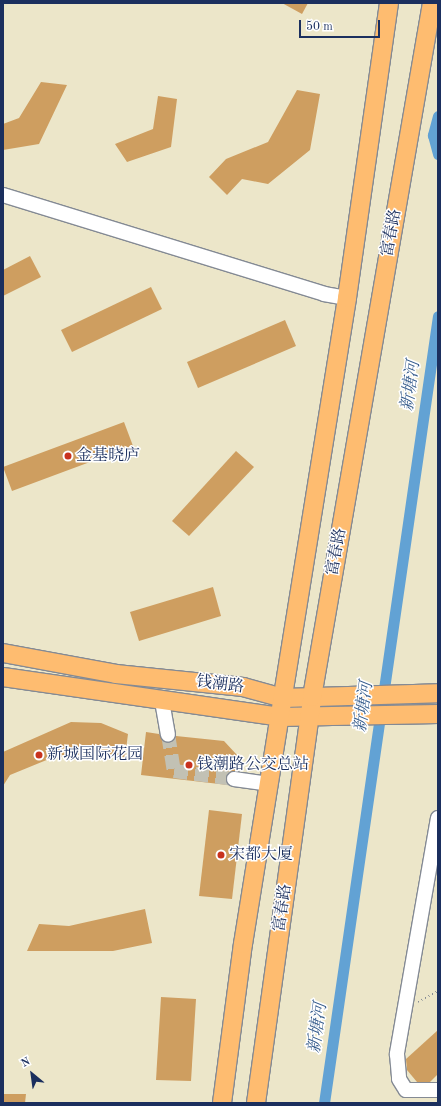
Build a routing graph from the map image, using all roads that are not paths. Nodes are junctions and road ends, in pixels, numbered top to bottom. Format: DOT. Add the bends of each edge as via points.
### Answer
graph roads {
  1 [pos="389,3"];
  2 [pos="432,3"];
  3 [pos="3,195"];
  4 [pos="347,298"];
  5 [pos="3,653"];
  6 [pos="3,677"];
  7 [pos="438,693"];
  8 [pos="312,697"];
  9 [pos="282,698"];
  10 [pos="162,701"];
  11 [pos="438,714"];
  12 [pos="280,717"];
  13 [pos="309,717"];
  14 [pos="168,734"];
  15 [pos="234,779"];
  16 [pos="269,784"];
  17 [pos="438,818"];
  18 [pos="438,1090"];
  19 [pos="222,1103"];
  20 [pos="256,1103"];
  1 -- 4 [label="main road, 富春路"];
  2 -- 8 [label="main road, 富春路"];
  3 -- 4 [label="street" via="324,294"];
  4 -- 9 [label="main road, 富春路"];
  5 -- 9 [label="main road, 钱潮路" via="116,674 243,687"];
  6 -- 10 [label="main road, 钱潮路"];
  7 -- 8 [label="main road, 钱潮路"];
  8 -- 9 [label="main road, 钱潮路"];
  8 -- 13 [label="main road, 富春路"];
  9 -- 12 [label="main road, 富春路"];
  10 -- 12 [label="main road, 钱潮路"];
  10 -- 14 [label="street"];
  11 -- 13 [label="main road, 钱潮路"];
  12 -- 13 [label="main road, 钱潮路"];
  12 -- 16 [label="main road, 富春路"];
  13 -- 20 [label="main road, 富春路"];
  15 -- 16 [label="street"];
  16 -- 19 [label="main road, 富春路" via="243,944"];
  17 -- 18 [label="street" via="397,1054 399,1079 406,1090"];
}
